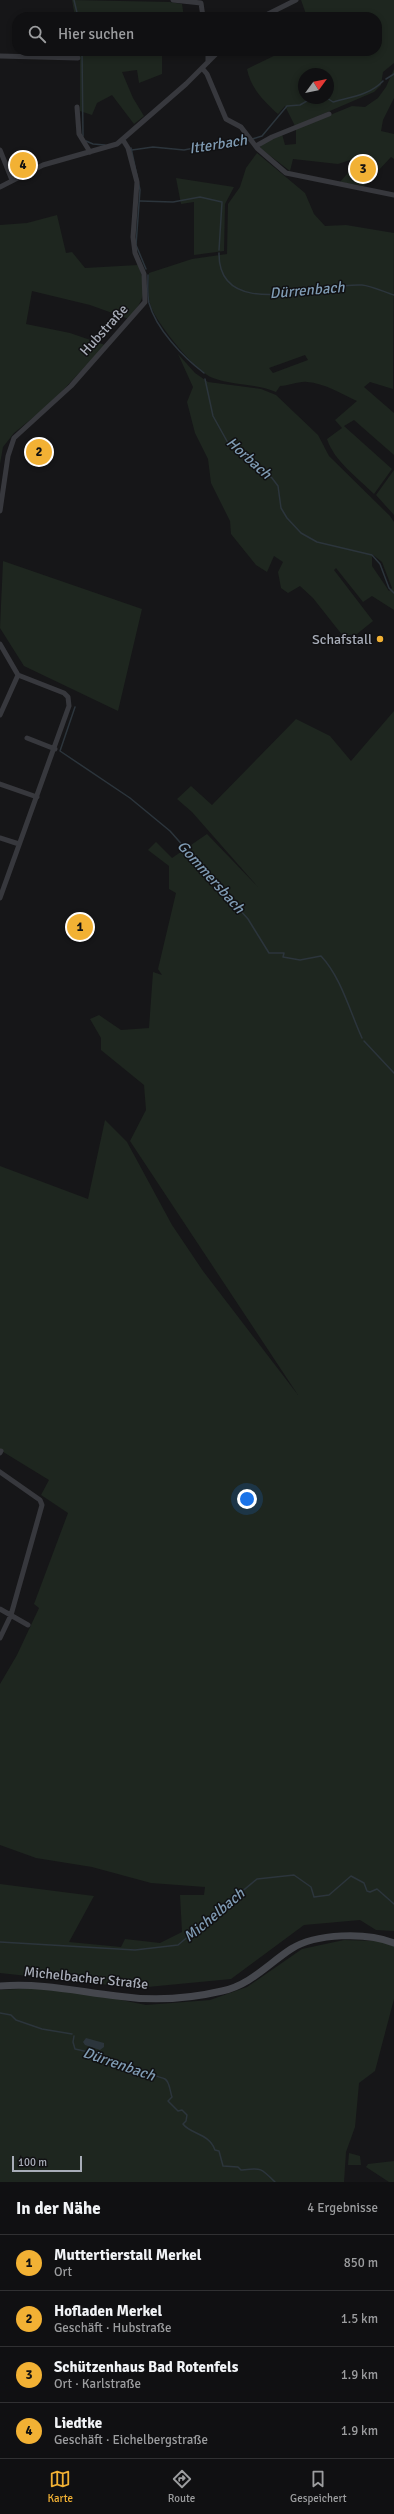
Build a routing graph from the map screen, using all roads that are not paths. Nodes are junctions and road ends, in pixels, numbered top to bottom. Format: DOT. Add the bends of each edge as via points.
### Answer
graph roads {
  1 [pos="173,0"];
  2 [pos="296,0"];
  3 [pos="202,12"];
  4 [pos="272,12"];
  5 [pos="0,56"];
  6 [pos="208,56"];
  7 [pos="215,56"];
  8 [pos="78,58"];
  9 [pos="208,62"];
  10 [pos="202,68"];
  11 [pos="77,107"];
  12 [pos="329,114"];
  13 [pos="123,140"];
  14 [pos="253,142"];
  15 [pos="0,150"];
  16 [pos="90,152"];
  17 [pos="12,180"];
  18 [pos="0,186"];
  19 [pos="394,195"];
  20 [pos="0,511"];
  21 [pos="0,644"];
  22 [pos="18,675"];
  23 [pos="0,715"];
  24 [pos="27,738"];
  25 [pos="55,749"];
  26 [pos="0,784"];
  27 [pos="37,796"];
  28 [pos="0,838"];
  29 [pos="19,844"];
  30 [pos="0,896"];
  31 [pos="0,1472"];
  32 [pos="0,1608"];
  33 [pos="11,1615"];
  34 [pos="28,1625"];
  35 [pos="0,1638"];
  36 [pos="394,1943"];
  37 [pos="0,1986"];
  1 -- 3 [label="street" via="201,3"];
  2 -- 4 [label="street"];
  5 -- 8 [label="street"];
  6 -- 9 [label="street"];
  7 -- 9 [label="street"];
  9 -- 10 [label="street"];
  10 -- 13 [label="street"];
  10 -- 14 [label="street" via="212,83 222,114"];
  11 -- 16 [label="street" via="79,134"];
  12 -- 14 [label="street"];
  13 -- 16 [label="street"];
  13 -- 20 [label="street, Hubstraße" via="128,148 137,182 133,237 135,253 144,274 145,302 71,386 14,438 8,456"];
  14 -- 19 [label="street" via="286,173"];
  15 -- 17 [label="street"];
  16 -- 17 [label="street" via="43,165"];
  17 -- 18 [label="street"];
  21 -- 22 [label="street"];
  22 -- 23 [label="street"];
  22 -- 25 [label="street" via="68,697 69,706"];
  24 -- 25 [label="street"];
  25 -- 27 [label="street"];
  26 -- 27 [label="street"];
  27 -- 29 [label="street"];
  28 -- 29 [label="street"];
  29 -- 30 [label="street"];
  31 -- 33 [label="street" via="40,1500 42,1505"];
  32 -- 33 [label="street"];
  33 -- 34 [label="street"];
  33 -- 35 [label="street"];
  36 -- 37 [label="main road, Michelbacher Straße" via="367,1937 313,1940 292,1948 247,1982 224,1991 191,1997 118,1996 50,1985"];
}
